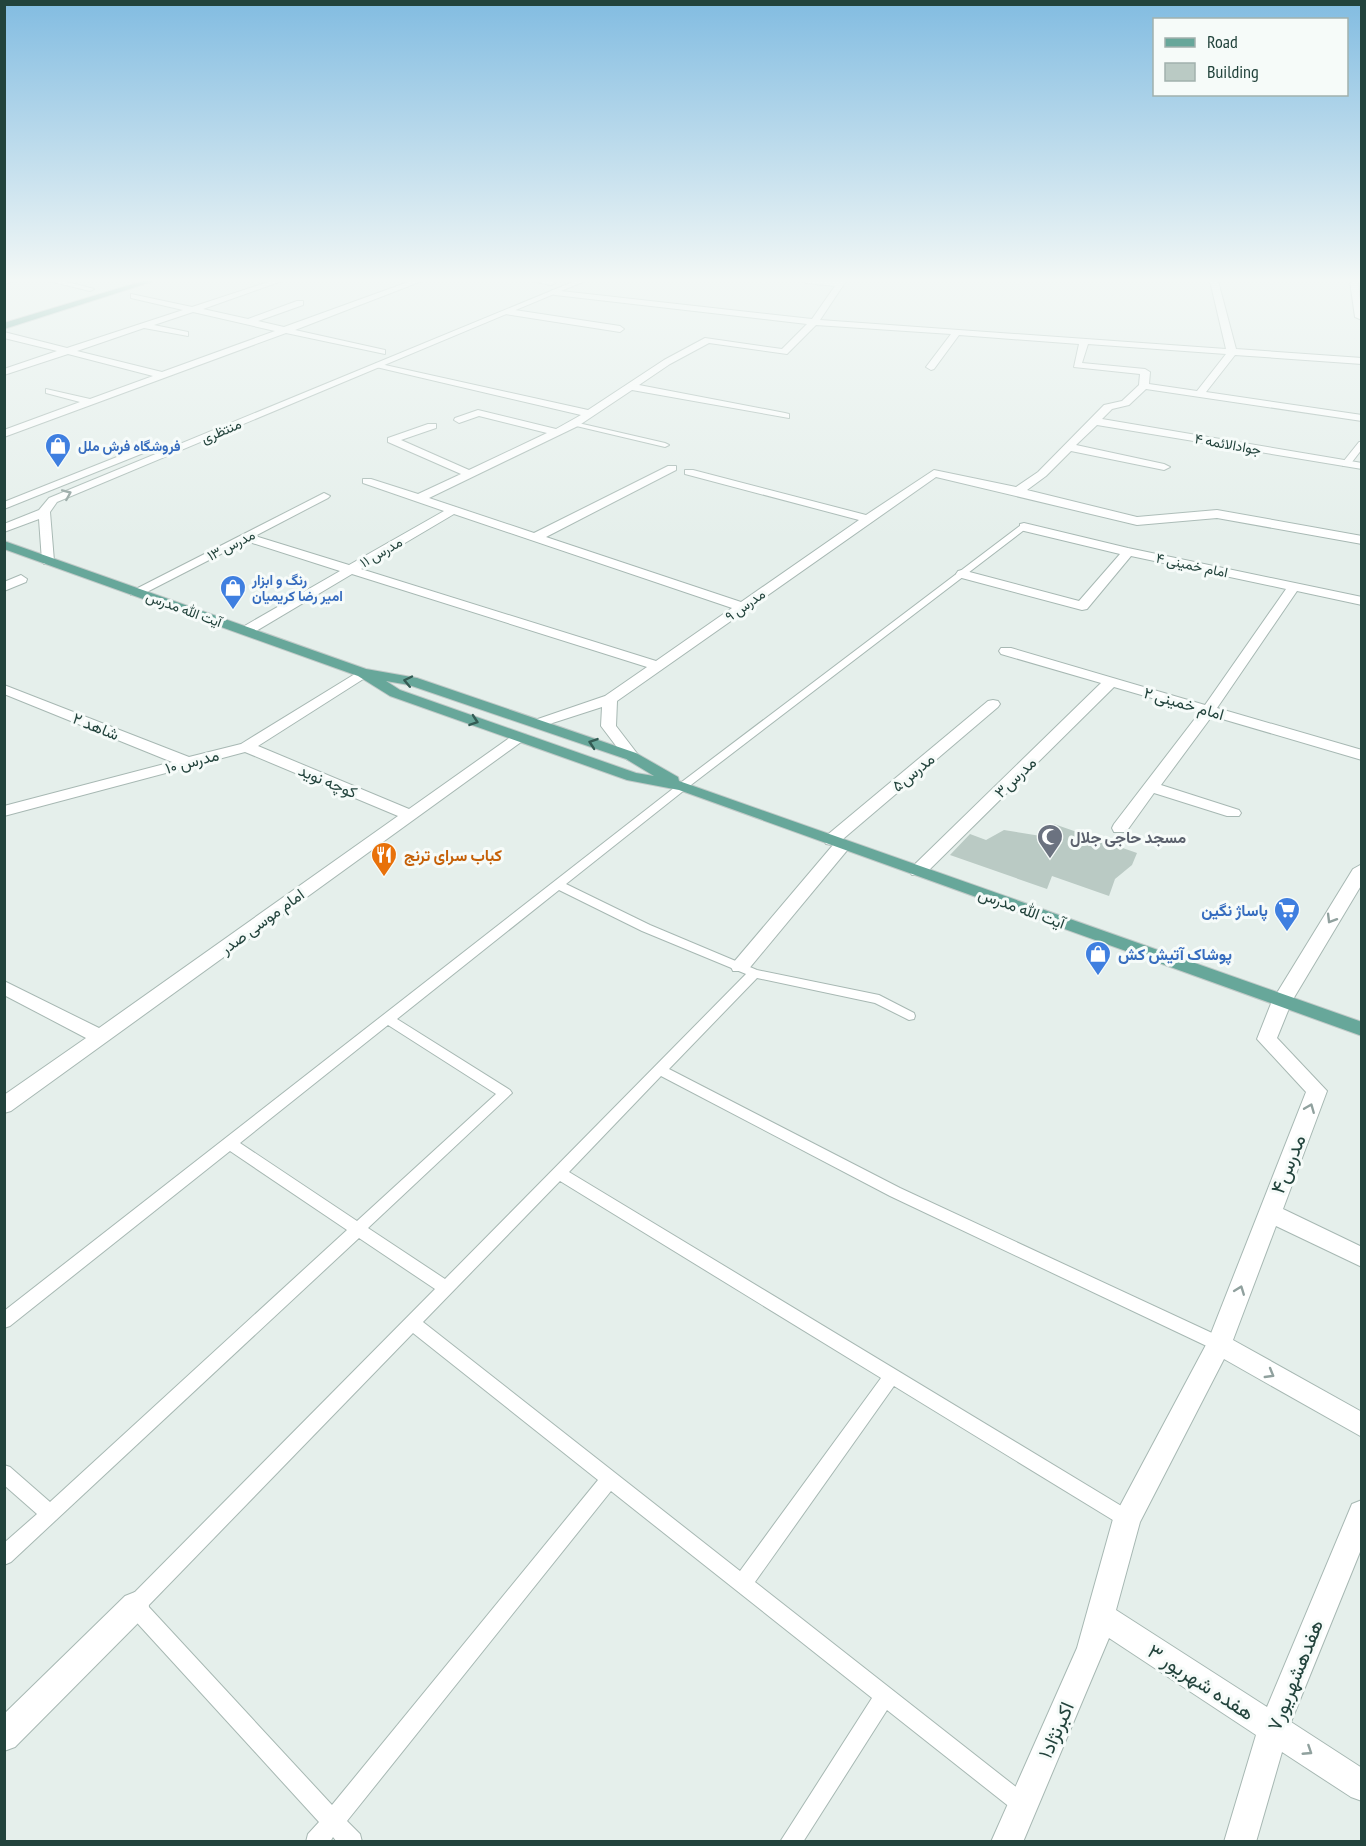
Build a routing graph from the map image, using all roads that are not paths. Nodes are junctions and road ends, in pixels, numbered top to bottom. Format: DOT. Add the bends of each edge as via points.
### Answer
graph roads {
  1 [pos="131,367"];
  2 [pos="183,367"];
  3 [pos="345,367"];
  4 [pos="374,367"];
  5 [pos="388,367"];
  6 [pos="660,367"];
  7 [pos="1098,367"];
  8 [pos="1221,367"];
  9 [pos="162,375"];
  10 [pos="1144,386"];
  11 [pos="632,387"];
  12 [pos="49,392"];
  13 [pos="282,393"];
  14 [pos="1199,394"];
  15 [pos="91,402"];
  16 [pos="591,414"];
  17 [pos="785,416"];
  18 [pos="1362,418"];
  19 [pos="459,420"];
  20 [pos="1094,421"];
  21 [pos="574,424"];
  22 [pos="432,426"];
  23 [pos="556,432"];
  24 [pos="4,434"];
  25 [pos="1362,444"];
  26 [pos="665,445"];
  27 [pos="150,447"];
  28 [pos="1068,447"];
  29 [pos="1346,464"];
  30 [pos="106,465"];
  31 [pos="1362,466"];
  32 [pos="1164,467"];
  33 [pos="672,468"];
  34 [pos="125,470"];
  35 [pos="689,472"];
  36 [pos="470,474"];
  37 [pos="367,481"];
  38 [pos="1018,491"];
  39 [pos="324,496"];
  40 [pos="419,498"];
  41 [pos="4,506"];
  42 [pos="453,510"];
  43 [pos="44,512"];
  44 [pos="869,519"];
  45 [pos="1023,526"];
  46 [pos="4,529"];
  47 [pos="246,537"];
  48 [pos="536,537"];
  49 [pos="1362,540"];
  50 [pos="4,545"];
  51 [pos="1128,552"];
  52 [pos="48,561"];
  53 [pos="351,569"];
  54 [pos="962,574"];
  55 [pos="21,579"];
  56 [pos="1294,586"];
  57 [pos="4,587"];
  58 [pos="136,592"];
  59 [pos="1362,601"];
  60 [pos="743,607"];
  61 [pos="246,631"];
  62 [pos="1006,651"];
  63 [pos="658,666"];
  64 [pos="363,673"];
  65 [pos="1111,682"];
  66 [pos="4,689"];
  67 [pos="610,699"];
  68 [pos="993,704"];
  69 [pos="1208,711"];
  70 [pos="537,724"];
  71 [pos="520,737"];
  72 [pos="246,747"];
  73 [pos="1362,755"];
  74 [pos="632,756"];
  75 [pos="187,762"];
  76 [pos="683,786"];
  77 [pos="1151,787"];
  78 [pos="4,811"];
  79 [pos="1233,813"];
  80 [pos="410,815"];
  81 [pos="1120,828"];
  82 [pos="838,842"];
  83 [pos="1362,869"];
  84 [pos="918,871"];
  85 [pos="558,885"];
  86 [pos="747,970"];
  87 [pos="4,987"];
  88 [pos="1282,1001"];
  89 [pos="909,1016"];
  90 [pos="386,1018"];
  91 [pos="1362,1029"];
  92 [pos="101,1037"];
  93 [pos="660,1070"];
  94 [pos="4,1106"];
  95 [pos="228,1143"];
  96 [pos="559,1173"];
  97 [pos="1269,1212"];
  98 [pos="358,1229"];
  99 [pos="1362,1258"];
  100 [pos="446,1288"];
  101 [pos="4,1321"];
  102 [pos="412,1323"];
  103 [pos="1219,1344"];
  104 [pos="892,1376"];
  105 [pos="1362,1426"];
  106 [pos="4,1473"];
  107 [pos="610,1479"];
  108 [pos="1362,1513"];
  109 [pos="50,1514"];
  110 [pos="1127,1519"];
  111 [pos="4,1556"];
  112 [pos="742,1584"];
  113 [pos="135,1605"];
  114 [pos="1100,1616"];
  115 [pos="885,1696"];
  116 [pos="1273,1728"];
  117 [pos="4,1736"];
  118 [pos="1362,1786"];
  119 [pos="1023,1805"];
  120 [pos="333,1820"];
  121 [pos="316,1842"];
  122 [pos="352,1842"];
  123 [pos="790,1842"];
  124 [pos="1007,1842"];
  125 [pos="1240,1842"];
  1 -- 9 [label="street"];
  2 -- 9 [label="street"];
  3 -- 13 [label="street, منتظری"];
  4 -- 34 [label="street, منتظری"];
  5 -- 16 [label="street"];
  6 -- 11 [label="street"];
  7 -- 10 [label="street" via="1145,372"];
  8 -- 14 [label="street"];
  9 -- 15 [label="street"];
  10 -- 14 [label="street"];
  10 -- 20 [label="street" via="1125,403 1108,407"];
  11 -- 16 [label="street"];
  11 -- 17 [label="street"];
  12 -- 15 [label="street"];
  14 -- 18 [label="street"];
  15 -- 24 [label="street"];
  16 -- 21 [label="street"];
  19 -- 23 [label="street" via="478,413"];
  20 -- 28 [label="street"];
  20 -- 29 [label="street, جوادالائمه ۴"];
  21 -- 23 [label="street"];
  21 -- 26 [label="lane"];
  22 -- 36 [label="street" via="392,440"];
  23 -- 36 [label="street"];
  25 -- 29 [label="lane"];
  27 -- 30 [label="street"];
  28 -- 32 [label="street"];
  28 -- 38 [label="street" via="1042,474"];
  29 -- 31 [label="street, جوادالائمه ۴"];
  30 -- 34 [label="street"];
  30 -- 41 [label="street"];
  33 -- 48 [label="street"];
  43 -- 34 [label="street, منتظری, one-way" via="53,500"];
  35 -- 44 [label="street"];
  36 -- 40 [label="street"];
  37 -- 40 [label="street"];
  38 -- 44 [label="street, مدرس ۹" via="934,473"];
  38 -- 49 [label="street" via="1137,521 1217,514"];
  39 -- 47 [label="street, مدرس ۱۳"];
  40 -- 42 [label="street"];
  42 -- 48 [label="street"];
  42 -- 53 [label="street, مدرس ۱۱"];
  43 -- 46 [label="street, منتظری"];
  43 -- 52 [label="street"];
  44 -- 60 [label="street, مدرس ۹"];
  45 -- 51 [label="street, امام خمینی ۴"];
  45 -- 54 [label="lane"];
  47 -- 53 [label="street"];
  47 -- 58 [label="street, مدرس ۱۳"];
  48 -- 60 [label="street"];
  50 -- 52 [label="main road, آیت الله مدرس"];
  51 -- 54 [label="street" via="1082,606"];
  51 -- 56 [label="street, امام خمینی ۴"];
  52 -- 58 [label="main road, آیت الله مدرس"];
  53 -- 61 [label="street, مدرس ۱۱"];
  53 -- 63 [label="street"];
  54 -- 76 [label="lane"];
  55 -- 57 [label="street"];
  56 -- 59 [label="street, امام خمینی ۴"];
  56 -- 69 [label="street"];
  58 -- 61 [label="main road, آیت الله مدرس"];
  60 -- 63 [label="street, مدرس ۹"];
  61 -- 64 [label="main road, آیت الله مدرس"];
  62 -- 65 [label="street, امام خمینی ۲"];
  63 -- 67 [label="street, مدرس ۹"];
  70 -- 64 [label="main road, آیت الله مدرس, one-way" via="412,681"];
  64 -- 71 [label="main road, آیت الله مدرس, one-way" via="395,693"];
  64 -- 72 [label="street, مدرس ۱۰"];
  65 -- 69 [label="street, امام خمینی ۲"];
  65 -- 84 [label="street, مدرس۳"];
  66 -- 75 [label="street, شاهد ۲"];
  67 -- 70 [label="street, مدرس ۹"];
  67 -- 74 [label="street" via="608,726"];
  68 -- 82 [label="street, مدرس۵"];
  69 -- 73 [label="street, امام خمینی ۲"];
  69 -- 77 [label="street"];
  74 -- 70 [label="main road, آیت الله مدرس, one-way"];
  71 -- 76 [label="main road, آیت الله مدرس" via="633,777"];
  71 -- 80 [label="street, امام موسی صدر"];
  72 -- 75 [label="street, مدرس ۱۰"];
  72 -- 80 [label="street, کوچه نوید"];
  74 -- 76 [label="main road, آیت الله مدرس"];
  75 -- 78 [label="street, مدرس ۱۰"];
  76 -- 82 [label="main road, آیت الله مدرس"];
  76 -- 85 [label="lane"];
  77 -- 79 [label="street"];
  77 -- 81 [label="street"];
  80 -- 92 [label="street, امام موسی صدر"];
  82 -- 84 [label="main road, آیت الله مدرس"];
  82 -- 86 [label="street, مدرس۵"];
  83 -- 88 [label="street, one-way"];
  84 -- 88 [label="main road, آیت الله مدرس"];
  85 -- 86 [label="lane" via="646,928"];
  85 -- 90 [label="lane"];
  86 -- 89 [label="lane" via="879,999"];
  86 -- 93 [label="lane"];
  87 -- 92 [label="street"];
  88 -- 91 [label="main road, آیت الله مدرس"];
  97 -- 88 [label="street, مدرس۴, one-way" via="1317,1091 1267,1040"];
  90 -- 95 [label="lane"];
  90 -- 98 [label="lane" via="505,1093"];
  92 -- 94 [label="street, امام موسی صدر"];
  93 -- 96 [label="lane"];
  93 -- 103 [label="lane" via="895,1192"];
  95 -- 98 [label="lane"];
  95 -- 101 [label="lane"];
  96 -- 100 [label="lane"];
  96 -- 104 [label="lane"];
  97 -- 99 [label="street"];
  103 -- 97 [label="street, مدرس۴, one-way"];
  98 -- 100 [label="lane"];
  98 -- 109 [label="lane"];
  100 -- 102 [label="lane"];
  102 -- 107 [label="lane"];
  102 -- 113 [label="lane"];
  103 -- 105 [label="street, one-way"];
  103 -- 110 [label="street, مدرس۴"];
  104 -- 110 [label="lane"];
  104 -- 112 [label="lane"];
  106 -- 109 [label="lane"];
  107 -- 112 [label="lane"];
  107 -- 120 [label="lane"];
  108 -- 116 [label="street, هفدهشهریور۷"];
  109 -- 111 [label="lane"];
  110 -- 114 [label="street, اکبرنژاد۱"];
  112 -- 115 [label="lane"];
  113 -- 117 [label="street"];
  113 -- 120 [label="lane"];
  114 -- 116 [label="street, هفده شهریور ۳"];
  114 -- 119 [label="street, اکبرنژاد۱" via="1091,1650"];
  115 -- 119 [label="lane"];
  115 -- 123 [label="lane"];
  116 -- 118 [label="street, هفده شهریور ۳, one-way"];
  116 -- 125 [label="street, هفدهشهریور۷"];
  119 -- 124 [label="street, اکبرنژاد۱"];
  120 -- 121 [label="lane"];
  120 -- 122 [label="lane"];
}
